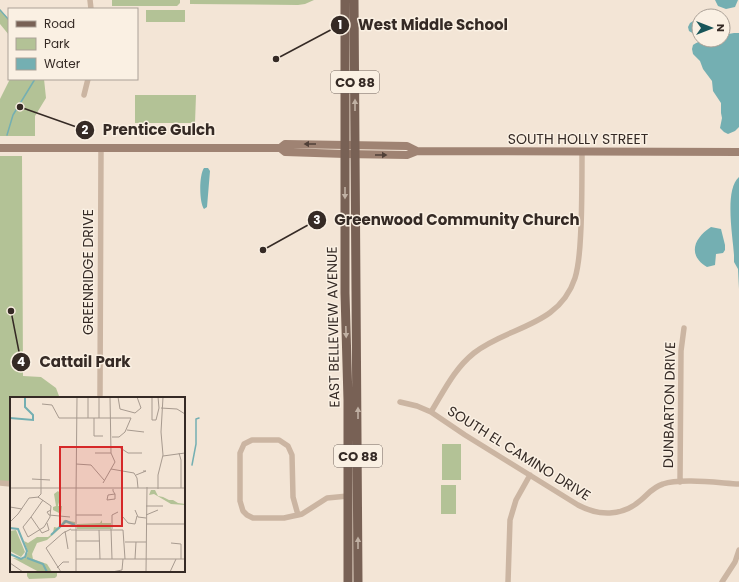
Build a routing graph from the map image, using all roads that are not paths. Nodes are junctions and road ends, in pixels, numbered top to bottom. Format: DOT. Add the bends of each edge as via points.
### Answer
graph roads {
  1 [pos="345,0"];
  2 [pos="354,0"];
  3 [pos="88,80"];
  4 [pos="84,95"];
  5 [pos="345,144"];
  6 [pos="355,144"];
  7 [pos="0,148"];
  8 [pos="101,148"];
  9 [pos="280,148"];
  10 [pos="417,151"];
  11 [pos="582,151"];
  12 [pos="739,152"];
  13 [pos="350,154"];
  14 [pos="684,328"];
  15 [pos="100,395"];
  16 [pos="400,402"];
  17 [pos="431,412"];
  18 [pos="530,475"];
  19 [pos="680,482"];
  20 [pos="0,483"];
  21 [pos="10,484"];
  22 [pos="739,484"];
  23 [pos="348,496"];
  24 [pos="298,515"];
  25 [pos="739,550"];
  26 [pos="348,582"];
  27 [pos="358,582"];
  28 [pos="508,582"];
  29 [pos="722,582"];
  1 -- 5 [label="main road, EAST BELLEVIEW AVENUE / CO 88"];
  6 -- 2 [label="main road, EAST BELLEVIEW AVENUE / CO 88, one-way"];
  3 -- 4 [label="street"];
  5 -- 6 [label="street, SOUTH HOLLY STREET"];
  5 -- 9 [label="street, SOUTH HOLLY STREET, one-way" via="285,144"];
  5 -- 13 [label="main road, EAST BELLEVIEW AVENUE / CO 88"];
  6 -- 10 [label="street, SOUTH HOLLY STREET" via="407,146"];
  6 -- 13 [label="main road, EAST BELLEVIEW AVENUE / CO 88"];
  7 -- 8 [label="street, SOUTH HOLLY STREET"];
  8 -- 9 [label="street, SOUTH HOLLY STREET"];
  8 -- 15 [label="street, GREENRIDGE DRIVE"];
  9 -- 13 [label="street, SOUTH HOLLY STREET" via="285,152"];
  10 -- 11 [label="street, SOUTH HOLLY STREET"];
  13 -- 10 [label="street, SOUTH HOLLY STREET, one-way" via="407,155"];
  11 -- 12 [label="street, SOUTH HOLLY STREET"];
  11 -- 17 [label="street" via="579,265 569,292 558,306 542,319 475,352 454,372"];
  13 -- 23 [label="main road, EAST BELLEVIEW AVENUE / CO 88, one-way" via="345,293"];
  27 -- 13 [label="main road, EAST BELLEVIEW AVENUE / CO 88, one-way" via="358,401"];
  14 -- 19 [label="street, DUNBARTON DRIVE" via="681,352"];
  16 -- 17 [label="street, SOUTH EL CAMINO DRIVE"];
  17 -- 18 [label="street, SOUTH EL CAMINO DRIVE"];
  18 -- 19 [label="street, SOUTH EL CAMINO DRIVE" via="585,509 608,514 633,506 659,486"];
  18 -- 28 [label="street" via="516,500 509,523"];
  19 -- 22 [label="street, SOUTH EL CAMINO DRIVE"];
  20 -- 21 [label="street"];
  23 -- 24 [label="street" via="327,498"];
  23 -- 26 [label="main road, EAST BELLEVIEW AVENUE / CO 88"];
  24 -- 24 [label="street" via="284,518 253,518 243,511 240,501 240,453 244,444 252,440 278,440 288,446 292,455 293,497"];
  25 -- 29 [label="street" via="735,562"];
}
